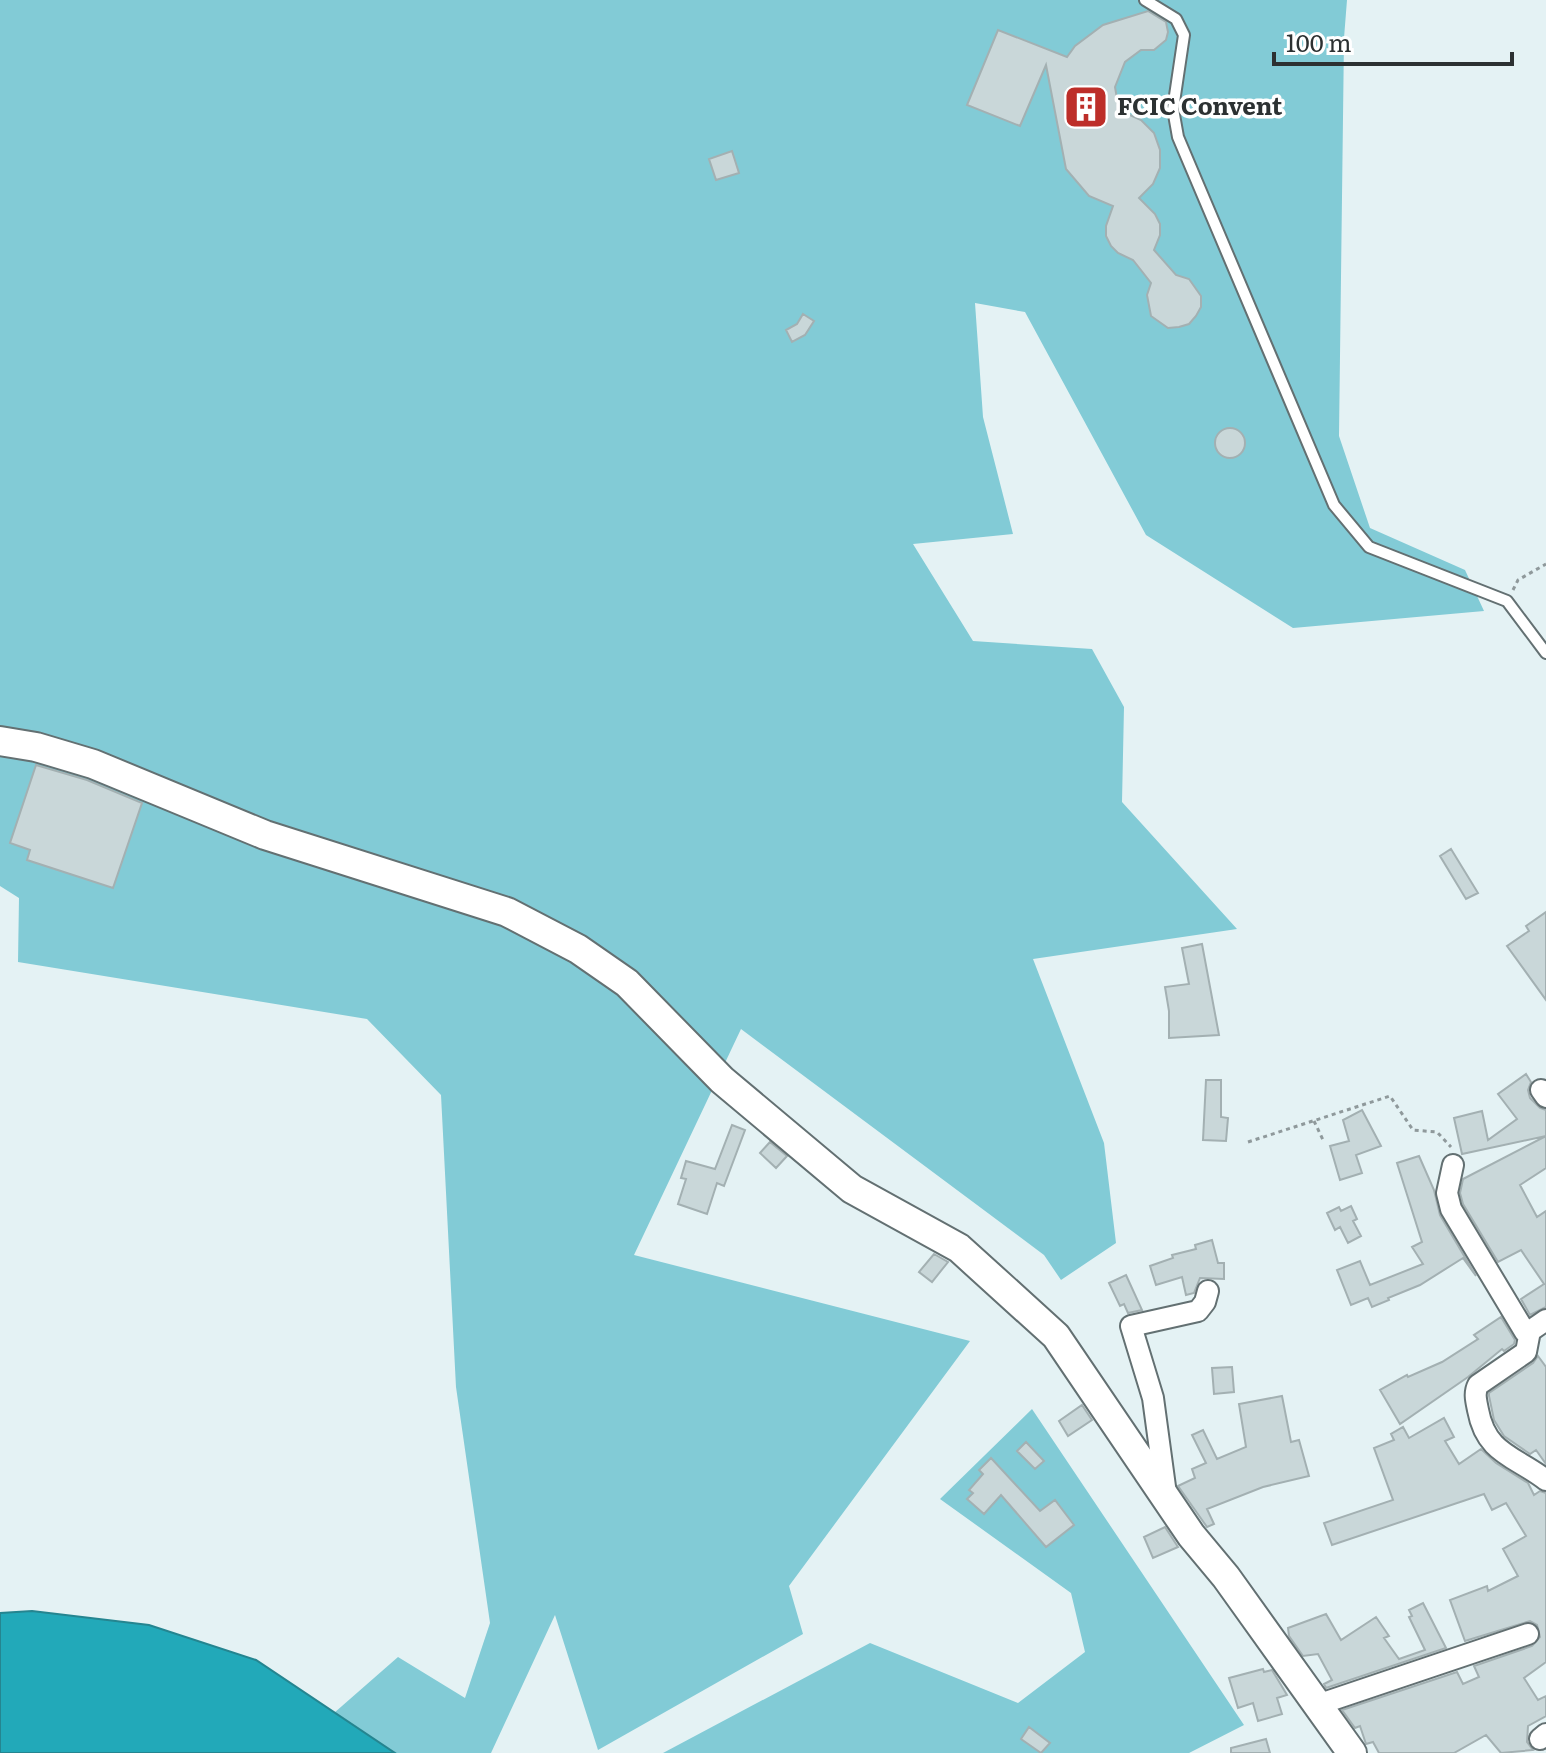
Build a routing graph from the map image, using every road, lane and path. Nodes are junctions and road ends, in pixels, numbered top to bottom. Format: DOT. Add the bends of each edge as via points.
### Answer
graph roads {
  1 [pos="1145,0"];
  2 [pos="1546,564"];
  3 [pos="1507,601"];
  4 [pos="1546,653"];
  5 [pos="0,741"];
  6 [pos="1314,1121"];
  7 [pos="1248,1142"];
  8 [pos="1324,1142"];
  9 [pos="1453,1165"];
  10 [pos="1208,1291"];
  11 [pos="1546,1320"];
  12 [pos="1529,1334"];
  13 [pos="1546,1480"];
  14 [pos="1167,1498"];
  15 [pos="1528,1634"];
  16 [pos="1317,1705"];
  17 [pos="1352,1753"];
  1 -- 3 [label="lane" via="1176,19 1184,35 1173,109 1178,137 1334,505 1369,547"];
  2 -- 3 [label="path" via="1518,580"];
  3 -- 4 [label="lane"];
  5 -- 14 [label="street" via="93,764 265,835 507,912 578,949 627,983 722,1080 852,1189 959,1248 1056,1336"];
  6 -- 7 [label="path"];
  6 -- 8 [label="path"];
  6 -- 9 [label="path" via="1390,1096 1413,1130 1439,1133 1452,1148"];
  9 -- 12 [label="street" via="1447,1193 1451,1209"];
  10 -- 14 [label="street" via="1198,1311 1131,1326 1153,1398"];
  11 -- 12 [label="street"];
  12 -- 13 [label="street" via="1526,1352 1478,1385 1476,1399 1490,1441"];
  14 -- 16 [label="street"];
  15 -- 16 [label="street"];
  16 -- 17 [label="street"];
}
